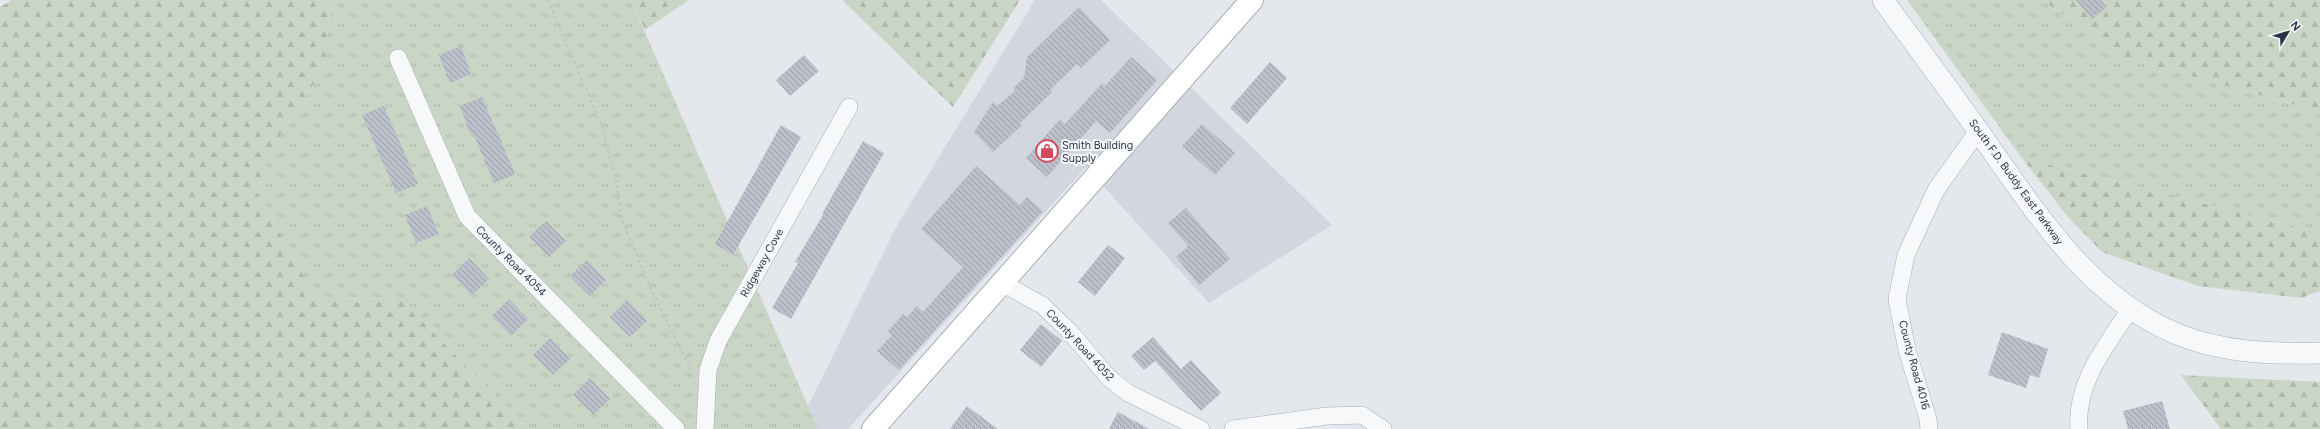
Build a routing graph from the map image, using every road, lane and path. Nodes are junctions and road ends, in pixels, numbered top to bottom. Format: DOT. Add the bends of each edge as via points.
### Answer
graph roads {
  1 [pos="548,0"];
  2 [pos="1252,0"];
  3 [pos="1883,0"];
  4 [pos="398,58"];
  5 [pos="849,107"];
  6 [pos="1978,130"];
  7 [pos="1002,283"];
  8 [pos="2131,308"];
  9 [pos="2320,353"];
  10 [pos="692,372"];
  11 [pos="676,429"];
  12 [pos="705,429"];
  13 [pos="873,429"];
  14 [pos="1201,429"];
  15 [pos="1234,429"];
  16 [pos="1383,429"];
  17 [pos="1929,429"];
  18 [pos="2079,429"];
  1 -- 10 [label="path" via="602,127 615,175 621,217 648,283"];
  2 -- 7 [label="main road"];
  3 -- 6 [label="street, South F.D. Buddy East Parkway"];
  4 -- 11 [label="street, County Road 4054" via="467,216"];
  5 -- 12 [label="street, Ridgeway Cove" via="718,341 708,370"];
  6 -- 8 [label="street, South F.D. Buddy East Parkway" via="2062,246 2098,283"];
  6 -- 17 [label="street, County Road 4016" via="1936,190 1906,255 1897,299 1907,350"];
  7 -- 13 [label="main road"];
  7 -- 14 [label="street, County Road 4052" via="1042,305 1070,332 1109,378 1128,394"];
  8 -- 9 [label="street, South F.D. Buddy East Parkway" via="2177,334 2218,347 2252,353"];
  8 -- 18 [label="street" via="2088,374 2081,395"];
  15 -- 16 [label="street" via="1327,416 1362,416"];
}
